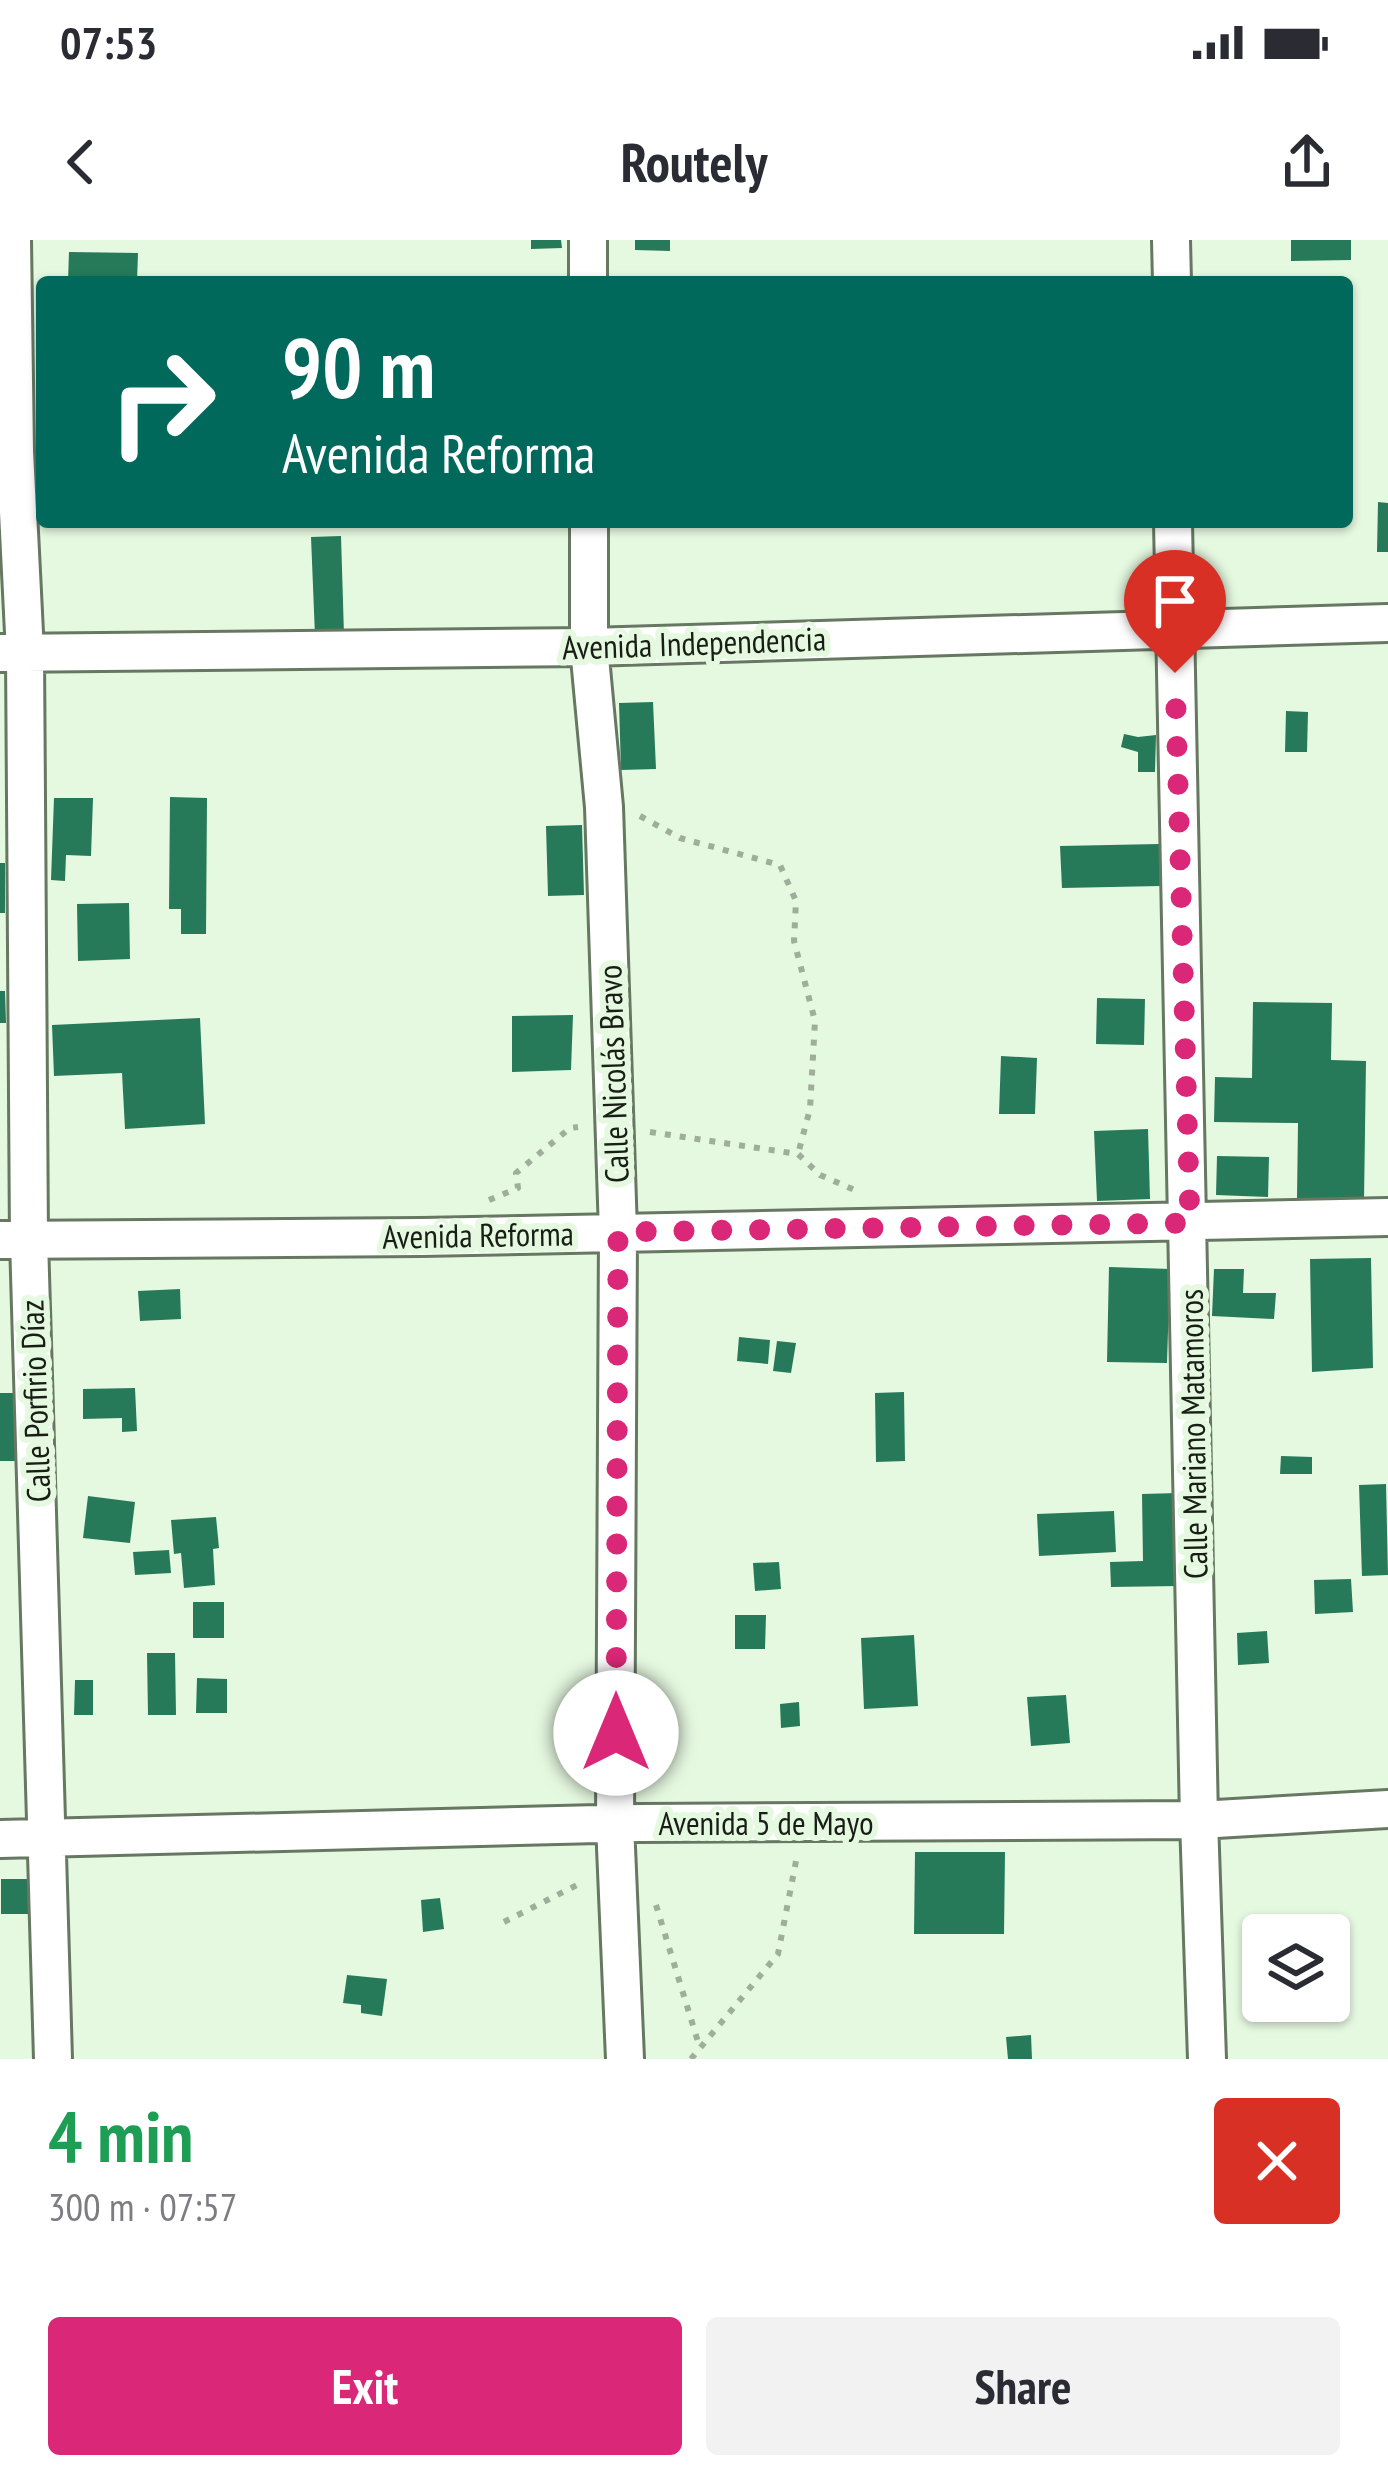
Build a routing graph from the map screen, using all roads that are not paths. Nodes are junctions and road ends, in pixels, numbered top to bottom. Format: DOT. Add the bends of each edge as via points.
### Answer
graph roads {
  1 [pos="12,240"];
  2 [pos="588,240"];
  3 [pos="1172,240"];
  4 [pos="589,276"];
  5 [pos="1172,276"];
  6 [pos="589,528"];
  7 [pos="1173,528"];
  8 [pos="1388,623"];
  9 [pos="1174,627"];
  10 [pos="589,647"];
  11 [pos="13,653"];
  12 [pos="1388,1217"];
  13 [pos="1190,1223"];
  14 [pos="618,1232"];
  15 [pos="15,1240"];
  16 [pos="1388,1810"];
  17 [pos="1199,1820"];
  18 [pos="615,1824"];
  19 [pos="0,1839"];
  20 [pos="49,1839"];
  21 [pos="53,2059"];
  22 [pos="625,2059"];
  23 [pos="1207,2059"];
  1 -- 11 [label="street, Calle Porfirio Díaz"];
  2 -- 4 [label="street"];
  3 -- 5 [label="street"];
  6 -- 10 [label="street, Calle Nicolás Bravo"];
  7 -- 9 [label="street, Calle Mariano Matamoros"];
  8 -- 9 [label="street, Avenida Independencia"];
  9 -- 10 [label="street, Avenida Independencia"];
  9 -- 13 [label="street, Calle Mariano Matamoros"];
  10 -- 11 [label="street, Avenida Independencia"];
  10 -- 14 [label="street, Calle Nicolás Bravo" via="604,807"];
  11 -- 15 [label="street, Calle Porfirio Díaz"];
  12 -- 13 [label="street, Avenida Reforma"];
  13 -- 14 [label="street, Avenida Reforma"];
  13 -- 17 [label="street, Calle Mariano Matamoros"];
  14 -- 15 [label="street, Avenida Reforma"];
  14 -- 18 [label="street, Calle Nicolás Bravo"];
  15 -- 20 [label="street, Calle Porfirio Díaz"];
  16 -- 17 [label="street, Avenida 5 de Mayo"];
  17 -- 18 [label="street, Avenida 5 de Mayo"];
  17 -- 23 [label="street, Calle Mariano Matamoros"];
  18 -- 20 [label="street, Avenida 5 de Mayo"];
  18 -- 22 [label="street, Calle Nicolás Bravo"];
  19 -- 20 [label="street, Avenida 5 de Mayo"];
  20 -- 21 [label="street, Calle Porfirio Díaz"];
}
